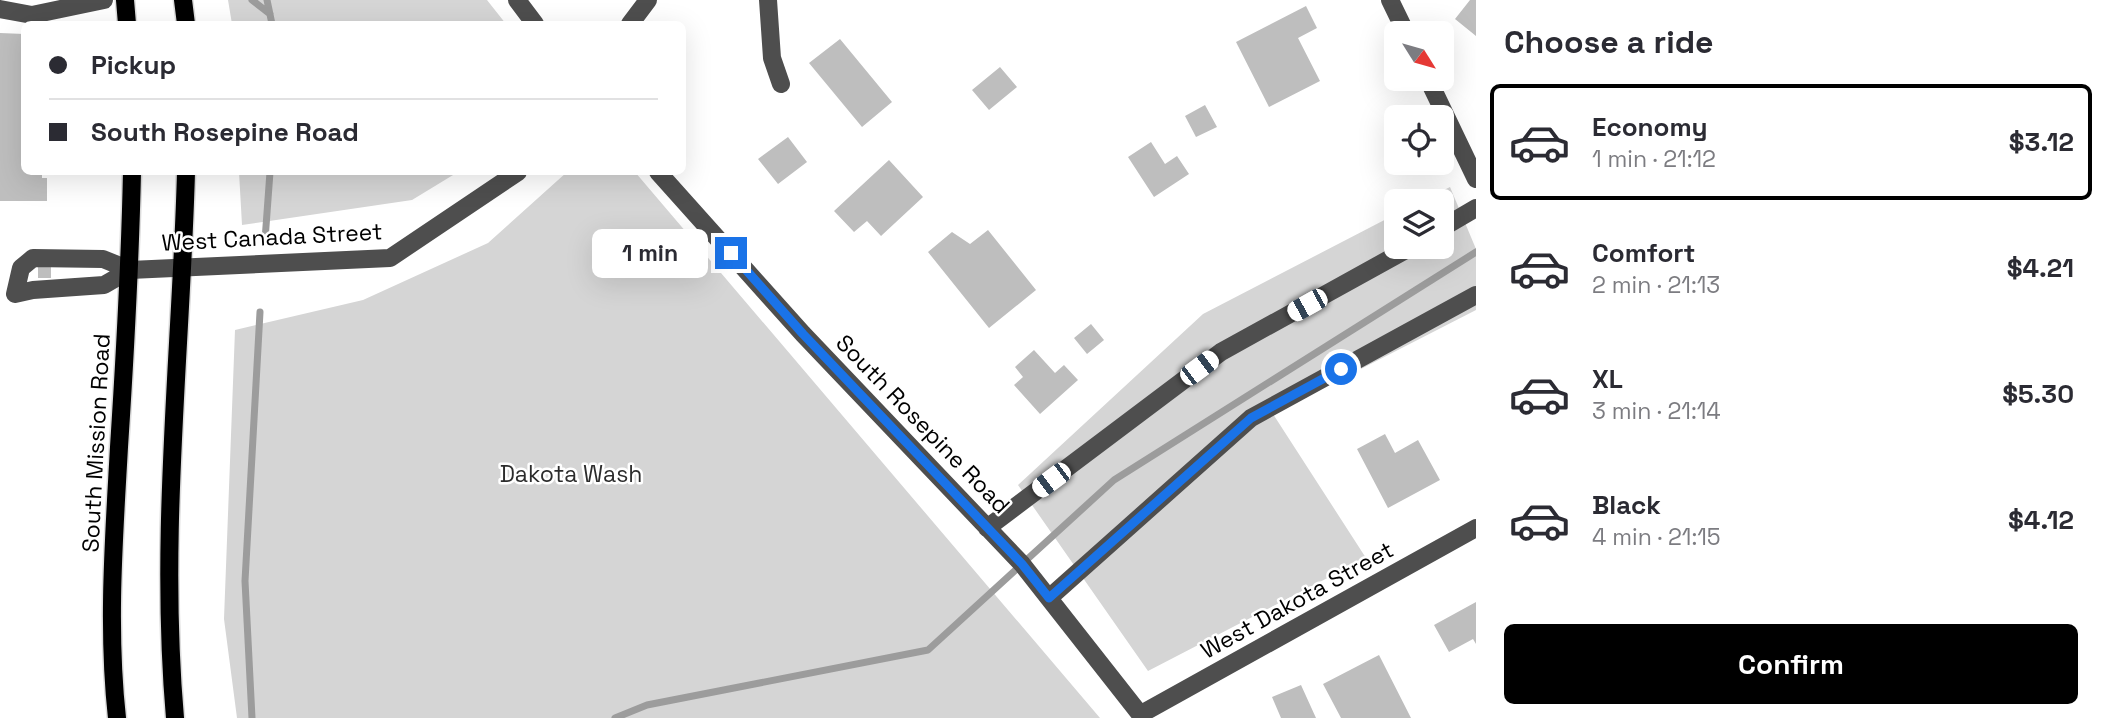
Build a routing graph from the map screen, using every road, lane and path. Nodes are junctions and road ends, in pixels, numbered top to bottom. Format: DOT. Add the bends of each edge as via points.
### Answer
graph roads {
  1 [pos="104,0"];
  2 [pos="125,0"];
  3 [pos="183,0"];
  4 [pos="517,0"];
  5 [pos="649,0"];
  6 [pos="768,0"];
  7 [pos="1390,0"];
  8 [pos="0,9"];
  9 [pos="127,21"];
  10 [pos="186,21"];
  11 [pos="533,21"];
  12 [pos="632,21"];
  13 [pos="1400,21"];
  14 [pos="781,84"];
  15 [pos="1434,91"];
  16 [pos="132,175"];
  17 [pos="186,175"];
  18 [pos="514,175"];
  19 [pos="661,175"];
  20 [pos="1476,179"];
  21 [pos="1476,208"];
  22 [pos="1454,221"];
  23 [pos="1389,259"];
  24 [pos="184,266"];
  25 [pos="130,270"];
  26 [pos="1476,295"];
  27 [pos="987,528"];
  28 [pos="1476,528"];
  29 [pos="1049,598"];
  30 [pos="1142,716"];
  31 [pos="117,718"];
  32 [pos="175,718"];
  1 -- 8 [label="street" via="32,15"];
  2 -- 9 [label="main road"];
  3 -- 10 [label="main road"];
  4 -- 11 [label="street"];
  5 -- 12 [label="street"];
  6 -- 14 [label="street" via="772,58"];
  7 -- 13 [label="street"];
  15 -- 20 [label="street"];
  16 -- 25 [label="main road, South Mission Road"];
  17 -- 24 [label="main road"];
  18 -- 24 [label="street, West Canada Street" via="390,258"];
  19 -- 27 [label="street, South Rosepine Road"];
  21 -- 22 [label="street"];
  23 -- 27 [label="street" via="1221,352"];
  24 -- 25 [label="street, West Canada Street"];
  24 -- 32 [label="main road" via="168,534"];
  25 -- 25 [label="street" via="103,259 33,258 21,268 15,294 104,285"];
  25 -- 31 [label="main road, South Mission Road" via="114,532 112,672"];
  26 -- 29 [label="street" via="1251,418"];
  27 -- 29 [label="street, South Rosepine Road"];
  28 -- 30 [label="street, West Dakota Street"];
  29 -- 30 [label="street, South Rosepine Road"];
}
